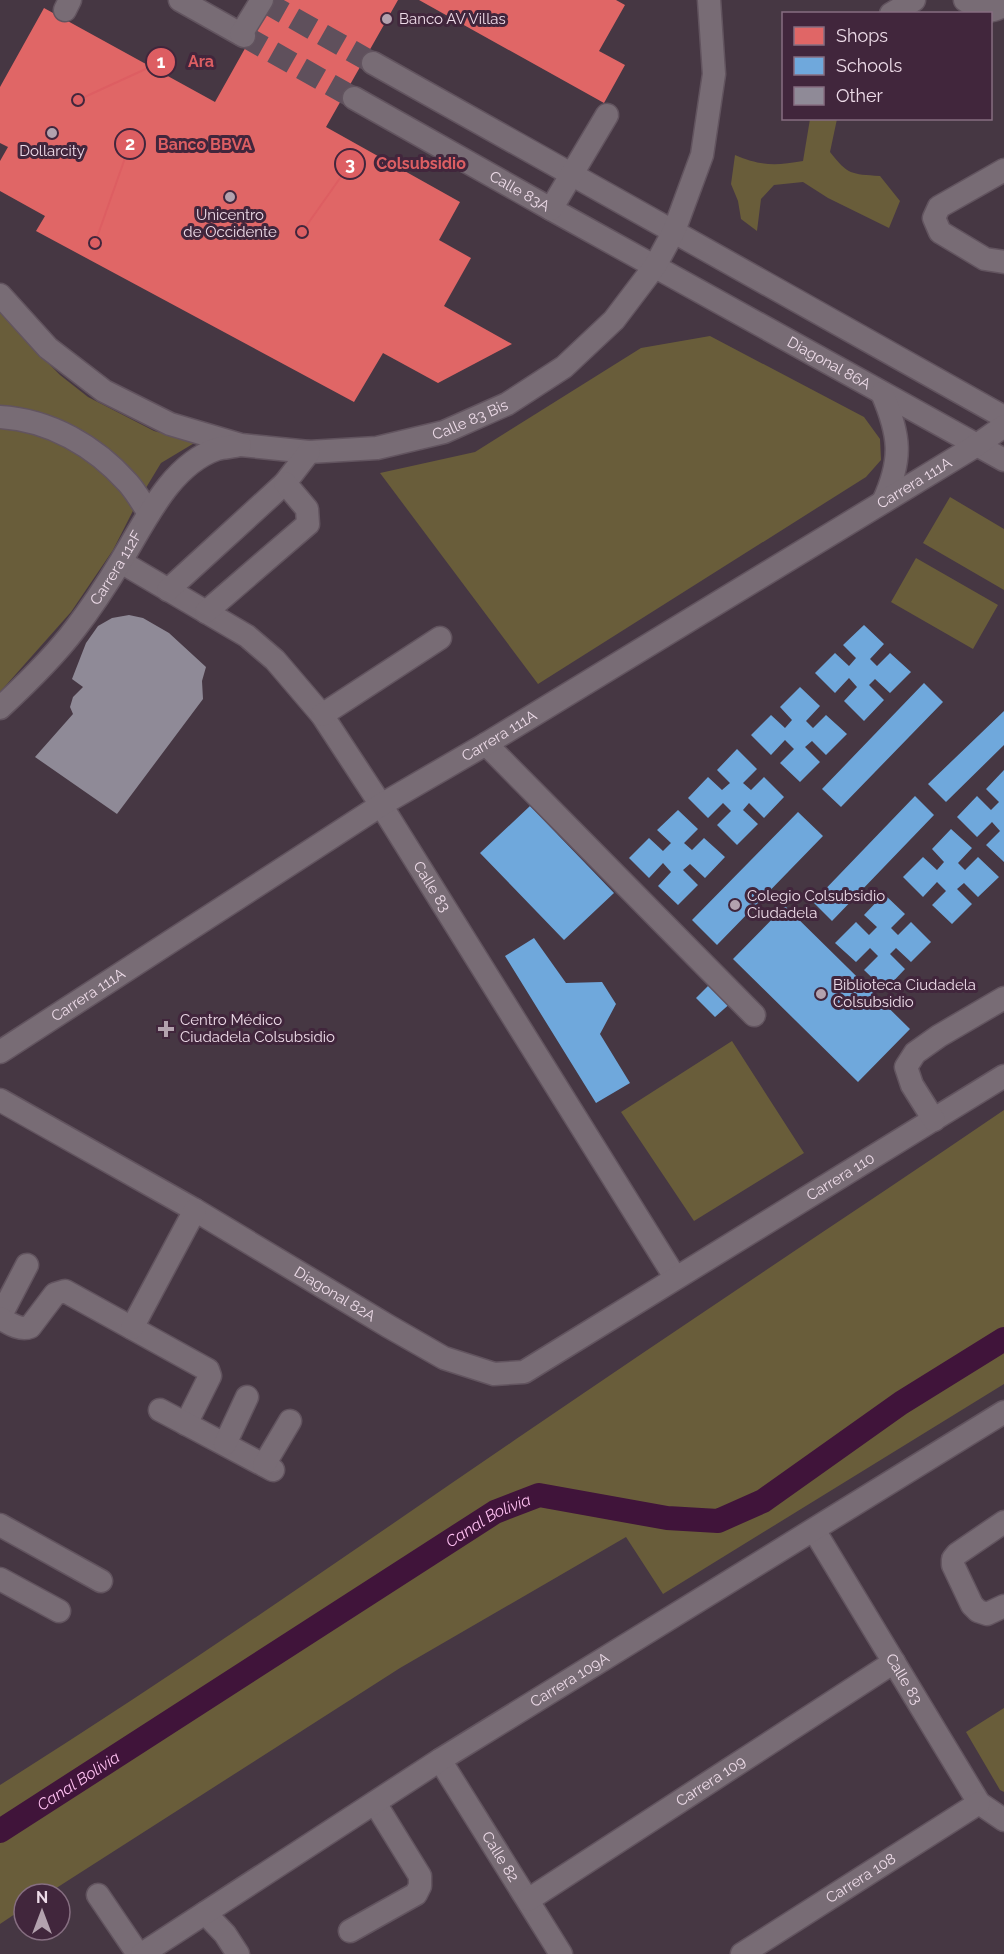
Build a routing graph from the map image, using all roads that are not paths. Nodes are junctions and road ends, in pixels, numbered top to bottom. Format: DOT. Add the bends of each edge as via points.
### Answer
graph roads {
  1 [pos="180,0"];
  2 [pos="710,0"];
  3 [pos="914,0"];
  4 [pos="965,0"];
  5 [pos="263,1"];
  6 [pos="1004,5"];
  7 [pos="890,9"];
  8 [pos="607,115"];
  9 [pos="1004,170"];
  10 [pos="572,176"];
  11 [pos="551,209"];
  12 [pos="674,231"];
  13 [pos="1004,262"];
  14 [pos="655,266"];
  15 [pos="0,295"];
  16 [pos="882,393"];
  17 [pos="0,417"];
  18 [pos="1004,417"];
  19 [pos="1004,426"];
  20 [pos="241,445"];
  21 [pos="977,445"];
  22 [pos="309,452"];
  23 [pos="1004,460"];
  24 [pos="285,483"];
  25 [pos="883,502"];
  26 [pos="148,513"];
  27 [pos="121,562"];
  28 [pos="168,590"];
  29 [pos="206,612"];
  30 [pos="440,638"];
  31 [pos="0,708"];
  32 [pos="322,715"];
  33 [pos="486,744"];
  34 [pos="381,805"];
  35 [pos="1004,998"];
  36 [pos="754,1015"];
  37 [pos="0,1052"];
  38 [pos="1004,1076"];
  39 [pos="0,1100"];
  40 [pos="934,1120"];
  41 [pos="195,1210"];
  42 [pos="27,1265"];
  43 [pos="675,1277"];
  44 [pos="0,1317"];
  45 [pos="132,1328"];
  46 [pos="247,1397"];
  47 [pos="160,1410"];
  48 [pos="1004,1412"];
  49 [pos="290,1421"];
  50 [pos="186,1424"];
  51 [pos="225,1444"];
  52 [pos="1004,1522"];
  53 [pos="0,1525"];
  54 [pos="814,1530"];
  55 [pos="0,1579"];
  56 [pos="101,1581"];
  57 [pos="1004,1606"];
  58 [pos="59,1611"];
  59 [pos="894,1662"];
  60 [pos="440,1760"];
  61 [pos="375,1803"];
  62 [pos="979,1803"];
  63 [pos="1004,1820"];
  64 [pos="98,1895"];
  65 [pos="528,1900"];
  66 [pos="205,1913"];
  67 [pos="350,1931"];
  68 [pos="755,1950"];
  69 [pos="140,1954"];
  70 [pos="238,1954"];
  71 [pos="561,1954"];
  1 -- 5 [label="street" via="243,35"];
  2 -- 12 [label="street, Calle 83 Bis" via="714,74 702,154"];
  3 -- 7 [label="street"];
  4 -- 6 [label="street" via="983,11 995,11"];
  8 -- 10 [label="street"];
  9 -- 13 [label="street" via="939,207 934,218 940,232 985,259"];
  10 -- 11 [label="street"];
  10 -- 11 [label="street, Calle 83A" via="375,64 356,98"];
  10 -- 12 [label="street"];
  11 -- 14 [label="street, Calle 83A"];
  12 -- 14 [label="street, Calle 83 Bis"];
  12 -- 18 [label="street"];
  14 -- 16 [label="street, Diagonal 86A"];
  14 -- 22 [label="street, Calle 83 Bis" via="614,320 564,367 507,404 444,432 377,448"];
  15 -- 20 [label="street, Calle 83 Bis" via="48,348 104,391 170,424"];
  16 -- 21 [label="street, Diagonal 86A"];
  16 -- 25 [label="street" via="893,419 897,447 893,476"];
  17 -- 26 [label="street" via="45,426 76,440 105,459 129,484"];
  19 -- 21 [label="street, Carrera 111A"];
  20 -- 22 [label="street, Calle 83 Bis"];
  20 -- 26 [label="street, Carrera 112F" via="216,450 198,460 174,479"];
  21 -- 23 [label="street, Diagonal 86A"];
  21 -- 25 [label="street, Carrera 111A"];
  22 -- 24 [label="street"];
  24 -- 28 [label="street"];
  24 -- 29 [label="street" via="307,509 308,524"];
  25 -- 33 [label="street, Carrera 111A"];
  26 -- 27 [label="street, Carrera 112F"];
  27 -- 28 [label="street, Calle 83"];
  27 -- 31 [label="street, Carrera 112F" via="75,629"];
  28 -- 29 [label="street, Calle 83"];
  29 -- 32 [label="street, Calle 83" via="247,636 275,660"];
  30 -- 32 [label="street"];
  32 -- 34 [label="street, Calle 83"];
  33 -- 34 [label="street, Carrera 111A"];
  33 -- 36 [label="street"];
  34 -- 37 [label="street, Carrera 111A"];
  34 -- 43 [label="street, Calle 83"];
  35 -- 40 [label="street" via="923,1047 906,1067 912,1085"];
  38 -- 40 [label="street, Carrera 110"];
  39 -- 41 [label="street, Diagonal 82A"];
  40 -- 43 [label="street, Carrera 110"];
  41 -- 43 [label="street, Diagonal 82A" via="444,1358 494,1374 524,1372"];
  41 -- 45 [label="street"];
  42 -- 44 [label="street"];
  44 -- 45 [label="street" via="26,1329 55,1294 65,1291"];
  45 -- 50 [label="street" via="210,1373"];
  46 -- 51 [label="street"];
  47 -- 50 [label="street"];
  48 -- 54 [label="street, Carrera 109A"];
  49 -- 51 [label="street" via="268,1468"];
  50 -- 51 [label="street"];
  52 -- 57 [label="street" via="953,1559 978,1611 987,1614"];
  53 -- 56 [label="street"];
  54 -- 59 [label="street, Calle 83"];
  54 -- 60 [label="street, Carrera 109A"];
  55 -- 58 [label="street"];
  59 -- 62 [label="street, Calle 83"];
  59 -- 65 [label="street, Carrera 109"];
  60 -- 61 [label="street, Carrera 109A"];
  60 -- 65 [label="street, Calle 82"];
  61 -- 66 [label="street, Carrera 109A"];
  61 -- 67 [label="street" via="420,1876 420,1886 416,1894"];
  62 -- 63 [label="street, Calle 83"];
  62 -- 68 [label="street, Carrera 108"];
  64 -- 69 [label="street"];
  65 -- 71 [label="street, Calle 82"];
  66 -- 69 [label="street, Carrera 109A"];
  66 -- 70 [label="street"];
}
